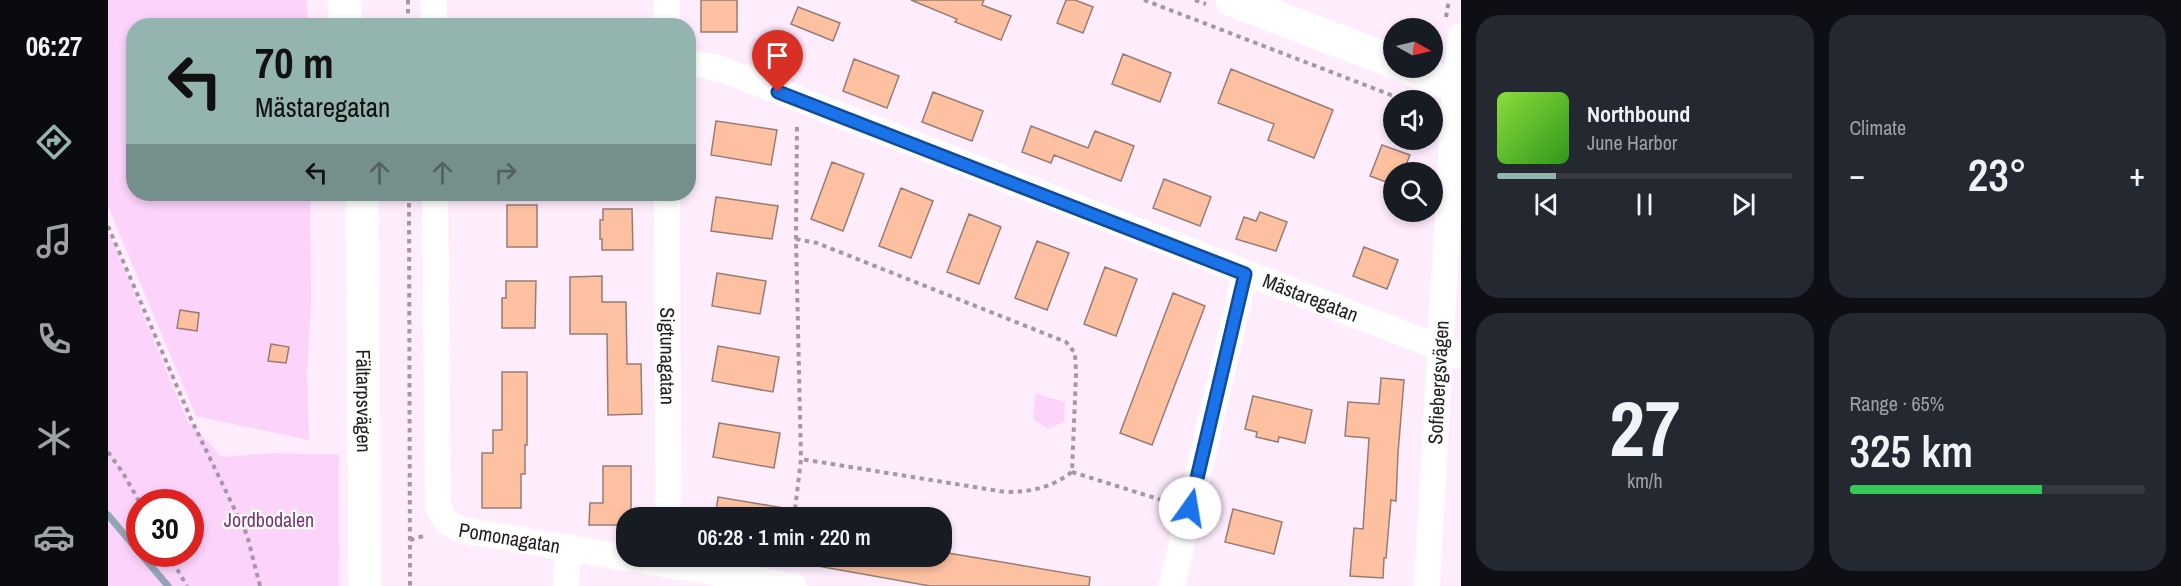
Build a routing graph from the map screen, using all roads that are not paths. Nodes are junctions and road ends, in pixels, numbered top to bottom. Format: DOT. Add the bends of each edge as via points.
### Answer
graph roads {
  1 [pos="344,0"];
  2 [pos="363,0"];
  3 [pos="434,0"];
  4 [pos="667,0"];
  5 [pos="1232,0"];
  6 [pos="345,18"];
  7 [pos="363,18"];
  8 [pos="434,18"];
  9 [pos="667,18"];
  10 [pos="1461,36"];
  11 [pos="1383,58"];
  12 [pos="696,64"];
  13 [pos="1434,78"];
  14 [pos="1458,87"];
  15 [pos="361,201"];
  16 [pos="435,201"];
  17 [pos="667,201"];
  18 [pos="1245,274"];
  19 [pos="1451,352"];
  20 [pos="668,507"];
  21 [pos="568,547"];
  22 [pos="616,553"];
  23 [pos="702,567"];
  24 [pos="364,586"];
  25 [pos="566,586"];
  26 [pos="794,586"];
  27 [pos="1172,586"];
  28 [pos="1427,586"];
  1 -- 6 [label="main road"];
  2 -- 7 [label="main road"];
  3 -- 8 [label="street"];
  4 -- 9 [label="street"];
  5 -- 11 [label="main road"];
  10 -- 14 [label="street, Sofiebergsvägen"];
  12 -- 18 [label="street, Mästaregatan" via="721,69"];
  13 -- 14 [label="main road"];
  14 -- 19 [label="street, Sofiebergsvägen"];
  15 -- 24 [label="main road, Fältarpsvägen"];
  16 -- 21 [label="street, Pomonagatan" via="438,507 446,522 462,530"];
  17 -- 20 [label="street, Sigtunagatan"];
  18 -- 19 [label="street, Mästaregatan"];
  18 -- 27 [label="street"];
  19 -- 28 [label="street, Sofiebergsvägen"];
  21 -- 22 [label="street, Pomonagatan"];
  21 -- 25 [label="street"];
  23 -- 26 [label="street, Pomonagatan"];
}
